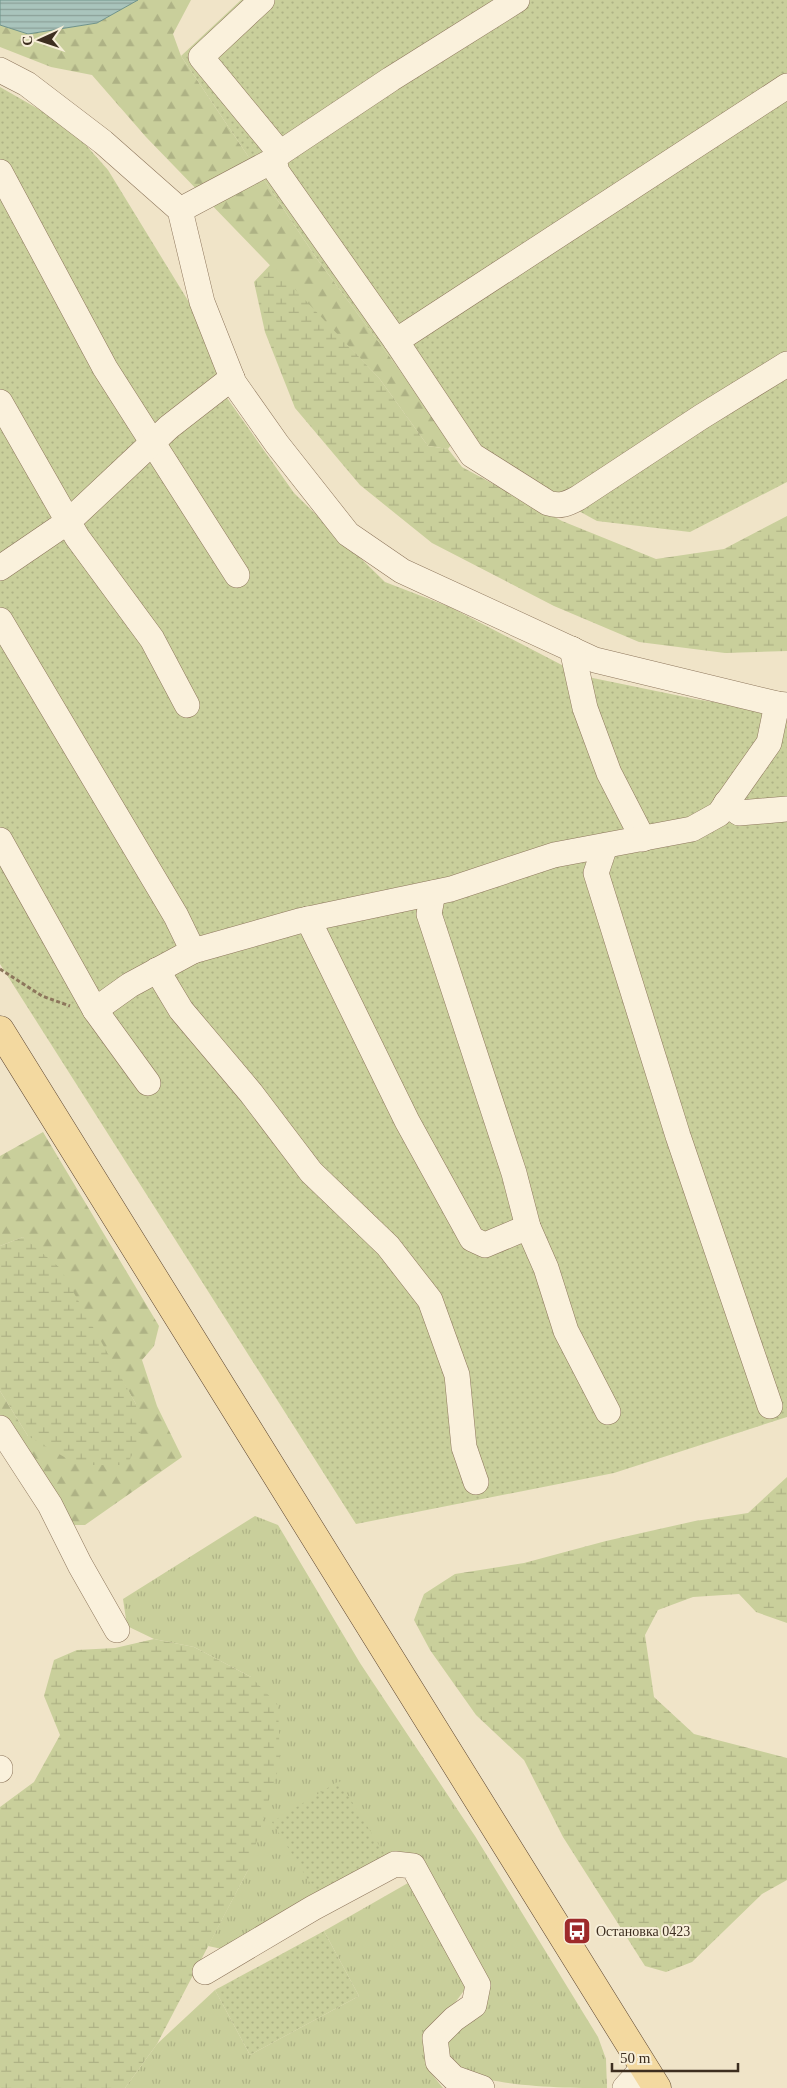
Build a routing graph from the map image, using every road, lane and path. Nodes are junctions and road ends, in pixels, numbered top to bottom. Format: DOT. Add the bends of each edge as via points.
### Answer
graph roads {
  1 [pos="262,0"];
  2 [pos="517,0"];
  3 [pos="0,70"];
  4 [pos="787,86"];
  5 [pos="277,157"];
  6 [pos="0,172"];
  7 [pos="180,210"];
  8 [pos="396,341"];
  9 [pos="787,364"];
  10 [pos="232,378"];
  11 [pos="0,402"];
  12 [pos="151,444"];
  13 [pos="69,521"];
  14 [pos="0,568"];
  15 [pos="237,575"];
  16 [pos="0,620"];
  17 [pos="572,649"];
  18 [pos="186,705"];
  19 [pos="782,705"];
  20 [pos="726,803"];
  21 [pos="787,809"];
  22 [pos="643,838"];
  23 [pos="0,840"];
  24 [pos="605,846"];
  25 [pos="433,893"];
  26 [pos="308,919"];
  27 [pos="193,951"];
  28 [pos="0,969"];
  29 [pos="157,970"];
  30 [pos="95,1010"];
  31 [pos="0,1030"];
  32 [pos="148,1083"];
  33 [pos="528,1227"];
  34 [pos="770,1406"];
  35 [pos="608,1412"];
  36 [pos="0,1428"];
  37 [pos="476,1482"];
  38 [pos="117,1630"];
  39 [pos="205,1972"];
  40 [pos="650,2077"];
  41 [pos="482,2088"];
  42 [pos="625,2088"];
  1 -- 5 [label="street" via="200,57"];
  2 -- 5 [label="street" via="391,79"];
  3 -- 7 [label="street" via="28,84 103,142"];
  4 -- 8 [label="street"];
  5 -- 7 [label="street"];
  5 -- 8 [label="street" via="277,172"];
  6 -- 12 [label="street" via="105,368"];
  7 -- 10 [label="street" via="202,302"];
  8 -- 9 [label="street" via="472,455 556,506 564,506 578,498"];
  10 -- 12 [label="street"];
  10 -- 17 [label="street" via="277,444 348,534 402,571"];
  11 -- 13 [label="street"];
  12 -- 13 [label="street"];
  12 -- 15 [label="street"];
  13 -- 14 [label="street"];
  13 -- 18 [label="street" via="152,638"];
  16 -- 27 [label="street" via="176,916"];
  17 -- 19 [label="street" via="595,660"];
  17 -- 22 [label="street" via="585,708 609,773"];
  19 -- 20 [label="street" via="769,743"];
  20 -- 21 [label="street" via="739,813"];
  20 -- 22 [label="street" via="718,814 692,829"];
  22 -- 24 [label="street"];
  23 -- 30 [label="street"];
  24 -- 25 [label="street" via="554,855"];
  24 -- 34 [label="street" via="596,873 678,1136"];
  25 -- 26 [label="street"];
  25 -- 33 [label="street" via="429,914 511,1163"];
  26 -- 27 [label="street"];
  26 -- 33 [label="street" via="407,1121 472,1239 485,1245"];
  27 -- 29 [label="street"];
  28 -- 30 [label="path" via="42,996 76,1008"];
  29 -- 30 [label="street"];
  29 -- 37 [label="street" via="181,1010 251,1093 311,1172 388,1246 430,1300 457,1375 464,1447"];
  30 -- 32 [label="street"];
  31 -- 40 [label="main road"];
  33 -- 35 [label="street" via="546,1268 566,1331"];
  36 -- 38 [label="street" via="50,1505"];
  39 -- 41 [label="street" via="395,1864 413,1866 478,1985 474,2005 435,2038 438,2062 454,2078"];
  40 -- 42 [label="street"];
}
